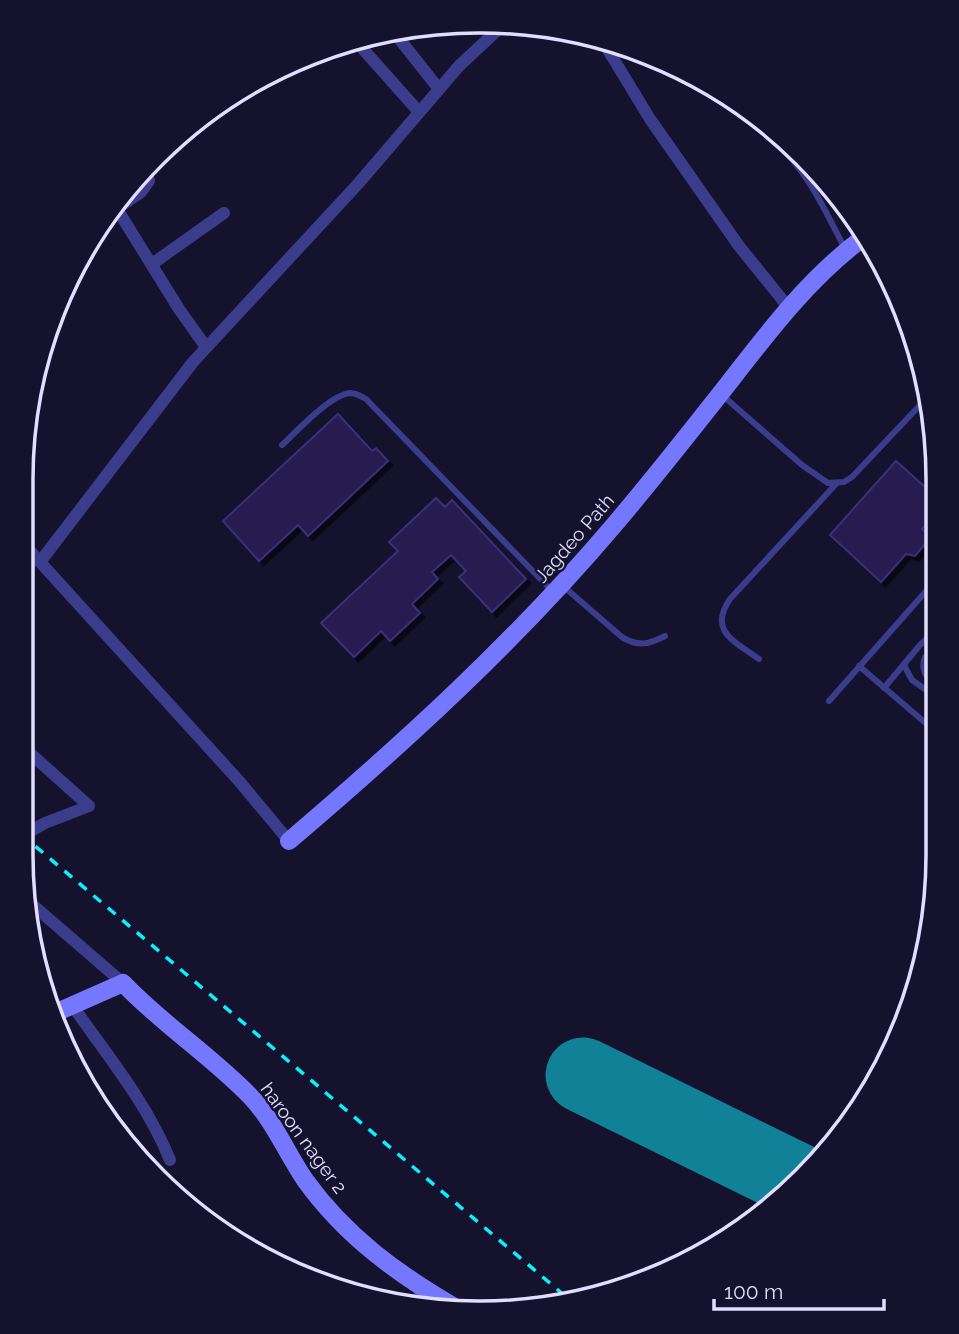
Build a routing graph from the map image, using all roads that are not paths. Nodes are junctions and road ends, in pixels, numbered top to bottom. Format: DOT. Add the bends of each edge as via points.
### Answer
graph roads {
  1 [pos="494,33"];
  2 [pos="401,41"];
  3 [pos="363,48"];
  4 [pos="609,53"];
  5 [pos="439,89"];
  6 [pos="419,112"];
  7 [pos="804,173"];
  8 [pos="147,182"];
  9 [pos="135,196"];
  10 [pos="224,213"];
  11 [pos="118,218"];
  12 [pos="857,242"];
  13 [pos="846,251"];
  14 [pos="152,264"];
  15 [pos="789,308"];
  16 [pos="206,347"];
  17 [pos="720,394"];
  18 [pos="919,406"];
  19 [pos="282,445"];
  20 [pos="836,484"];
  21 [pos="33,554"];
  22 [pos="40,562"];
  23 [pos="558,589"];
  24 [pos="926,591"];
  25 [pos="665,636"];
  26 [pos="926,639"];
  27 [pos="920,645"];
  28 [pos="926,648"];
  29 [pos="759,659"];
  30 [pos="926,659"];
  31 [pos="904,665"];
  32 [pos="859,666"];
  33 [pos="926,675"];
  34 [pos="884,688"];
  35 [pos="926,690"];
  36 [pos="829,701"];
  37 [pos="926,723"];
  38 [pos="33,756"];
  39 [pos="33,830"];
  40 [pos="289,841"];
  41 [pos="36,908"];
  42 [pos="123,982"];
  43 [pos="72,1005"];
  44 [pos="61,1010"];
  45 [pos="170,1160"];
  46 [pos="436,1299"];
  1 -- 5 [label="street"];
  2 -- 5 [label="street"];
  3 -- 6 [label="street"];
  4 -- 15 [label="street" via="715,212"];
  5 -- 6 [label="street"];
  6 -- 16 [label="street" via="344,200"];
  7 -- 13 [label="lane"];
  8 -- 9 [label="street"];
  10 -- 14 [label="street"];
  11 -- 14 [label="street"];
  12 -- 13 [label="main road, Jagdeo Path"];
  13 -- 15 [label="main road, Jagdeo Path"];
  14 -- 16 [label="street"];
  15 -- 17 [label="main road, Jagdeo Path"];
  16 -- 22 [label="street"];
  17 -- 20 [label="lane" via="802,465 828,484"];
  17 -- 23 [label="main road, Jagdeo Path"];
  18 -- 20 [label="lane" via="861,469"];
  19 -- 23 [label="lane" via="334,400 357,394"];
  20 -- 29 [label="lane" via="721,612 724,631"];
  21 -- 22 [label="street"];
  22 -- 40 [label="street"];
  23 -- 25 [label="lane" via="634,643 651,643"];
  23 -- 40 [label="main road, Jagdeo Path" via="471,677"];
  24 -- 32 [label="lane"];
  26 -- 27 [label="lane"];
  27 -- 28 [label="lane"];
  27 -- 31 [label="lane"];
  30 -- 33 [label="lane"];
  31 -- 34 [label="lane"];
  31 -- 35 [label="lane" via="912,680"];
  32 -- 34 [label="lane"];
  32 -- 36 [label="lane"];
  34 -- 37 [label="lane"];
  38 -- 39 [label="street" via="89,806"];
  41 -- 42 [label="street"];
  42 -- 43 [label="main road"];
  42 -- 46 [label="main road, haroon nager 2" via="250,1097 306,1181 345,1227 380,1260"];
  43 -- 44 [label="main road"];
  43 -- 45 [label="street" via="145,1109"];
}
